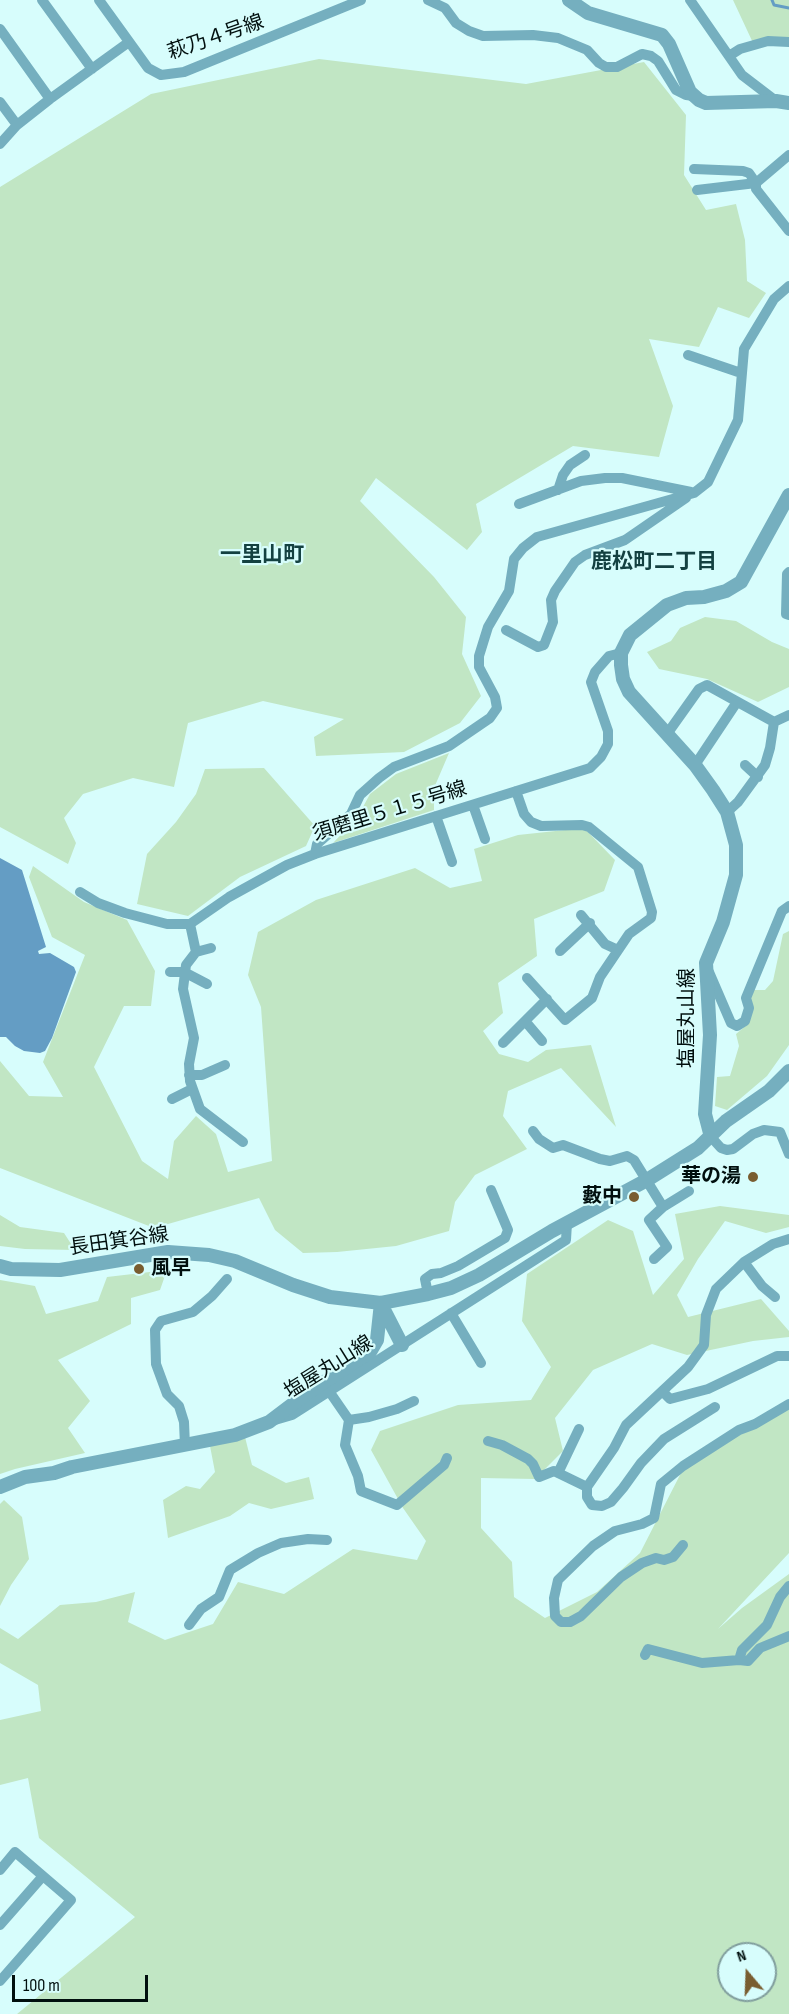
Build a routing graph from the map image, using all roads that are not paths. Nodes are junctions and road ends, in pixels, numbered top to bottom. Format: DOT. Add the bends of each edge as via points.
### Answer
graph roads {
  1 [pos="42,0"];
  2 [pos="99,0"];
  3 [pos="362,0"];
  4 [pos="428,0"];
  5 [pos="569,0"];
  6 [pos="690,0"];
  7 [pos="0,30"];
  8 [pos="129,42"];
  9 [pos="789,42"];
  10 [pos="729,56"];
  11 [pos="92,69"];
  12 [pos="694,96"];
  13 [pos="50,99"];
  14 [pos="0,102"];
  15 [pos="783,102"];
  16 [pos="17,126"];
  17 [pos="0,144"];
  18 [pos="789,155"];
  19 [pos="694,169"];
  20 [pos="756,183"];
  21 [pos="697,190"];
  22 [pos="789,231"];
  23 [pos="789,286"];
  24 [pos="688,355"];
  25 [pos="741,374"];
  26 [pos="585,455"];
  27 [pos="558,490"];
  28 [pos="694,493"];
  29 [pos="789,495"];
  30 [pos="519,504"];
  31 [pos="788,573"];
  32 [pos="789,615"];
  33 [pos="506,630"];
  34 [pos="621,653"];
  35 [pos="737,702"];
  36 [pos="789,715"];
  37 [pos="774,722"];
  38 [pos="666,734"];
  39 [pos="695,765"];
  40 [pos="745,765"];
  41 [pos="758,777"];
  42 [pos="516,791"];
  43 [pos="473,805"];
  44 [pos="727,812"];
  45 [pos="436,816"];
  46 [pos="485,839"];
  47 [pos="315,854"];
  48 [pos="452,862"];
  49 [pos="80,892"];
  50 [pos="789,906"];
  51 [pos="190,924"];
  52 [pos="211,948"];
  53 [pos="618,950"];
  54 [pos="560,951"];
  55 [pos="196,952"];
  56 [pos="706,963"];
  57 [pos="170,972"];
  58 [pos="184,972"];
  59 [pos="527,978"];
  60 [pos="207,984"];
  61 [pos="547,999"];
  62 [pos="525,1021"];
  63 [pos="542,1041"];
  64 [pos="503,1043"];
  65 [pos="225,1065"];
  66 [pos="789,1071"];
  67 [pos="189,1074"];
  68 [pos="789,1085"];
  69 [pos="192,1089"];
  70 [pos="172,1099"];
  71 [pos="533,1131"];
  72 [pos="711,1137"];
  73 [pos="243,1142"];
  74 [pos="789,1154"];
  75 [pos="647,1180"];
  76 [pos="491,1190"];
  77 [pos="689,1191"];
  78 [pos="663,1207"];
  79 [pos="567,1223"];
  80 [pos="789,1239"];
  81 [pos="654,1259"];
  82 [pos="744,1262"];
  83 [pos="0,1266"];
  84 [pos="227,1279"];
  85 [pos="428,1294"];
  86 [pos="775,1297"];
  87 [pos="381,1303"];
  88 [pos="451,1313"];
  89 [pos="402,1345"];
  90 [pos="789,1356"];
  91 [pos="481,1363"];
  92 [pos="329,1391"];
  93 [pos="663,1392"];
  94 [pos="414,1401"];
  95 [pos="789,1404"];
  96 [pos="715,1407"];
  97 [pos="349,1420"];
  98 [pos="269,1422"];
  99 [pos="579,1430"];
  100 [pos="488,1441"];
  101 [pos="185,1446"];
  102 [pos="447,1458"];
  103 [pos="558,1473"];
  104 [pos="0,1487"];
  105 [pos="587,1487"];
  106 [pos="327,1540"];
  107 [pos="683,1545"];
  108 [pos="789,1586"];
  109 [pos="189,1625"];
  110 [pos="789,1636"];
  111 [pos="645,1655"];
  112 [pos="739,1660"];
  113 [pos="0,1870"];
  114 [pos="43,1876"];
  115 [pos="0,1925"];
  116 [pos="0,1981"];
  1 -- 11 [label="street"];
  2 -- 8 [label="street"];
  3 -- 8 [label="street, 萩乃４号線" via="184,72 161,75 148,68"];
  4 -- 12 [label="street" via="445,8 456,23 469,31 483,36 558,38 587,50 606,68 617,67 642,54 651,56 676,90"];
  5 -- 12 [label="street" via="588,13 662,35"];
  6 -- 10 [label="street"];
  7 -- 13 [label="street"];
  8 -- 11 [label="street"];
  9 -- 10 [label="street" via="768,41"];
  10 -- 15 [label="street" via="742,75"];
  11 -- 13 [label="street"];
  12 -- 15 [label="street" via="706,103"];
  13 -- 16 [label="street"];
  14 -- 16 [label="street"];
  16 -- 17 [label="street"];
  18 -- 20 [label="street"];
  19 -- 20 [label="street" via="743,171"];
  20 -- 21 [label="street"];
  20 -- 22 [label="street" via="756,189"];
  23 -- 25 [label="street" via="774,299 744,349"];
  24 -- 25 [label="street"];
  25 -- 28 [label="street" via="738,420 708,482"];
  26 -- 27 [label="street" via="562,475"];
  27 -- 28 [label="street" via="581,481 622,478"];
  27 -- 30 [label="street"];
  28 -- 33 [label="street" via="626,540 575,562 551,600 553,622 544,645 538,647"];
  28 -- 47 [label="street" via="537,537 523,548 514,559 509,591 488,627 479,656 479,667 497,708 490,718 449,746 394,767 379,778 360,795 351,814 317,844"];
  29 -- 34 [label="street" via="741,582 726,591 667,605 630,635"];
  31 -- 32 [label="street"];
  34 -- 38 [label="street, 塩屋丸山線" via="623,679 629,692"];
  34 -- 42 [label="street, 須磨里５１５号線" via="609,656 591,682 608,731 608,744 601,757 590,768"];
  35 -- 37 [label="street"];
  35 -- 38 [label="street" via="707,685 699,689"];
  35 -- 39 [label="street"];
  36 -- 37 [label="street"];
  37 -- 41 [label="street" via="770,748"];
  38 -- 39 [label="street, 塩屋丸山線"];
  39 -- 44 [label="street, 塩屋丸山線"];
  40 -- 41 [label="street"];
  41 -- 44 [label="street"];
  42 -- 43 [label="street, 須磨里５１５号線"];
  42 -- 53 [label="street" via="531,822 541,826 589,827 639,867 651,918 629,934"];
  43 -- 45 [label="street, 須磨里５１５号線"];
  43 -- 46 [label="street"];
  44 -- 56 [label="street, 塩屋丸山線" via="736,845 736,875"];
  45 -- 47 [label="street, 須磨里５１５号線"];
  45 -- 48 [label="street"];
  47 -- 51 [label="street, 須磨里５１５号線" via="229,897"];
  49 -- 51 [label="street" via="125,913 167,924"];
  50 -- 56 [label="street" via="782,911 746,998 749,1008 745,1020 737,1026 731,1023"];
  51 -- 55 [label="street"];
  52 -- 55 [label="street"];
  53 -- 54 [label="street" via="605,944 585,919"];
  53 -- 61 [label="street" via="592,998 565,1020"];
  55 -- 58 [label="street"];
  56 -- 72 [label="street, 塩屋丸山線" via="710,1035 705,1114"];
  57 -- 58 [label="street"];
  58 -- 60 [label="street"];
  58 -- 67 [label="street" via="184,1000 194,1038"];
  59 -- 61 [label="street"];
  61 -- 62 [label="street"];
  62 -- 63 [label="street"];
  62 -- 64 [label="street"];
  65 -- 67 [label="street" via="202,1075"];
  66 -- 72 [label="street, 長田箕谷線"];
  67 -- 69 [label="street"];
  68 -- 72 [label="street, 長田箕谷線" via="730,1129"];
  69 -- 70 [label="street"];
  69 -- 73 [label="street" via="196,1110 214,1118"];
  71 -- 75 [label="street" via="553,1148 563,1145 610,1161 627,1156"];
  72 -- 74 [label="street" via="728,1150 764,1130 780,1132"];
  72 -- 75 [label="street, 長田箕谷線"];
  75 -- 78 [label="street"];
  75 -- 79 [label="street, 長田箕谷線"];
  76 -- 85 [label="street" via="508,1230 505,1238 458,1266 425,1279"];
  77 -- 78 [label="street"];
  78 -- 81 [label="street" via="649,1220 667,1247"];
  79 -- 85 [label="street, 長田箕谷線" via="474,1278"];
  79 -- 88 [label="street, 塩屋丸山線" via="566,1240"];
  80 -- 82 [label="street"];
  82 -- 86 [label="street"];
  82 -- 93 [label="street" via="716,1290 706,1315 704,1345"];
  83 -- 87 [label="street, 長田箕谷線" via="60,1270 168,1252 209,1255 236,1261 313,1292"];
  84 -- 101 [label="street" via="194,1312 161,1321 155,1330 156,1364 167,1394 178,1406 184,1422"];
  85 -- 87 [label="street, 長田箕谷線"];
  87 -- 89 [label="street"];
  87 -- 98 [label="street" via="377,1340 370,1352"];
  88 -- 89 [label="street, 塩屋丸山線"];
  88 -- 91 [label="street"];
  89 -- 92 [label="street, 塩屋丸山線"];
  90 -- 93 [label="street" via="777,1356 708,1389 670,1399"];
  92 -- 97 [label="street"];
  92 -- 98 [label="street, 塩屋丸山線" via="292,1415"];
  93 -- 105 [label="street" via="626,1425"];
  94 -- 97 [label="street"];
  95 -- 107 [label="street" via="739,1430 661,1484 654,1518 615,1531 558,1580 555,1616 561,1622 581,1616 621,1577 642,1563 674,1557"];
  96 -- 105 [label="street" via="664,1439 611,1502 602,1506 592,1504"];
  97 -- 102 [label="street" via="345,1445 361,1491 397,1505 444,1465"];
  98 -- 101 [label="street, 塩屋丸山線" via="235,1435"];
  99 -- 103 [label="street"];
  100 -- 103 [label="street" via="504,1442 528,1459 539,1478"];
  101 -- 104 [label="street, 塩屋丸山線" via="25,1477"];
  103 -- 105 [label="street"];
  106 -- 109 [label="street" via="281,1543 230,1570 219,1597 201,1609"];
  108 -- 112 [label="street" via="766,1625 742,1650"];
  110 -- 112 [label="street" via="760,1648 747,1662"];
  111 -- 112 [label="street" via="648,1649 702,1664"];
  113 -- 114 [label="street" via="15,1852"];
  114 -- 115 [label="street"];
  114 -- 116 [label="street" via="71,1900"];
}
